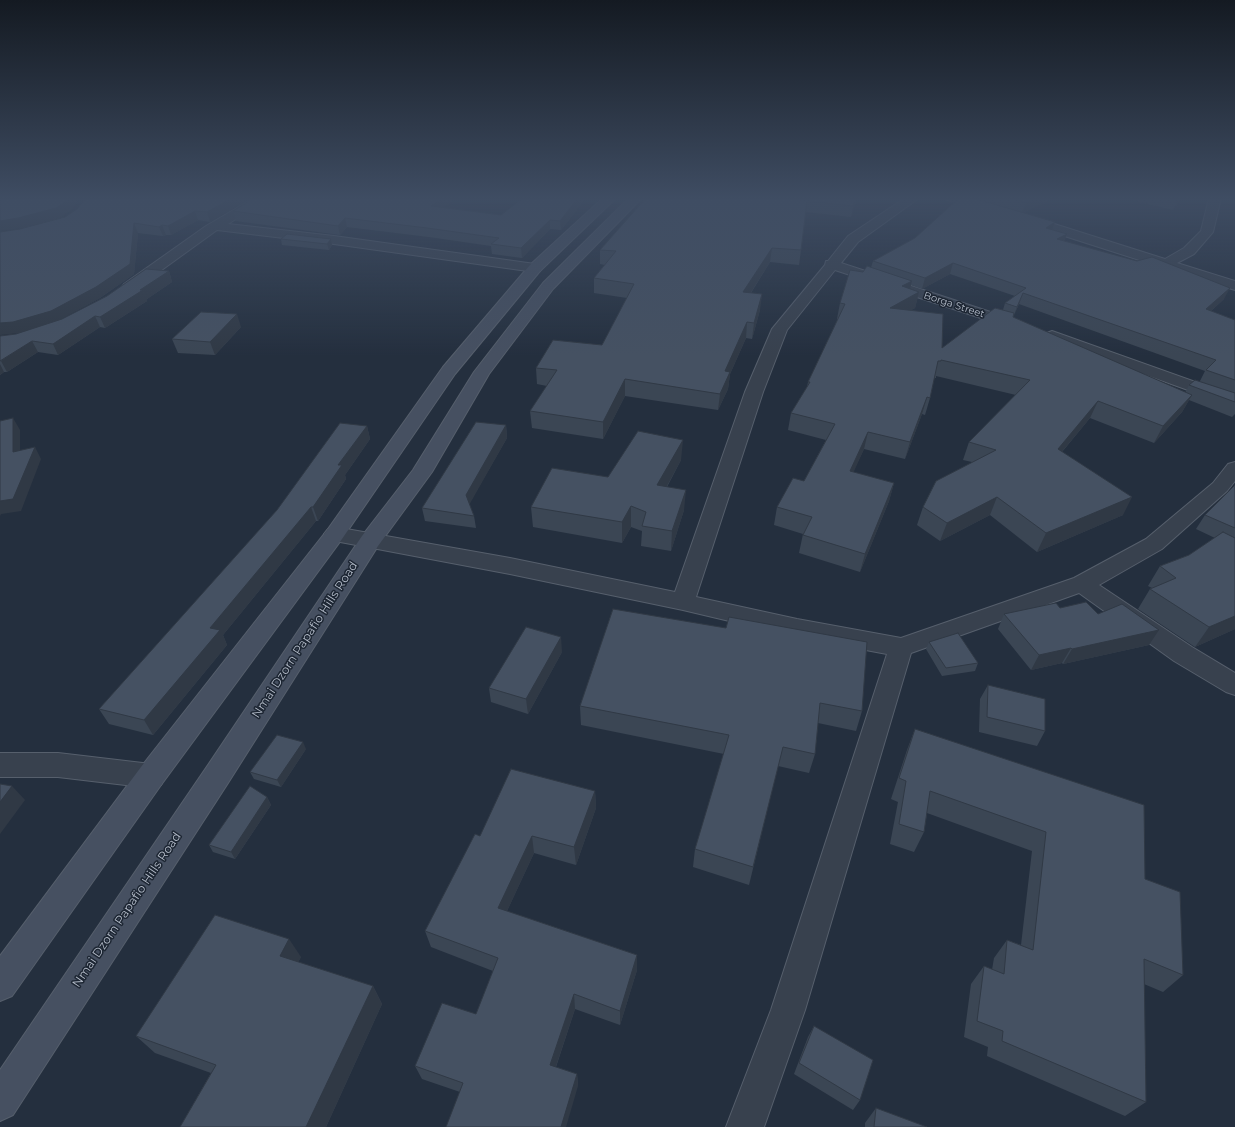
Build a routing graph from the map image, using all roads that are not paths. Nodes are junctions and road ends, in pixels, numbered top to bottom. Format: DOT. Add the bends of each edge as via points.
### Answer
graph roads {
  1 [pos="180,251"];
  2 [pos="410,251"];
  3 [pos="553,251"];
  4 [pos="583,251"];
  5 [pos="843,251"];
  6 [pos="1120,251"];
  7 [pos="1189,251"];
  8 [pos="831,264"];
  9 [pos="1164,265"];
  10 [pos="535,268"];
  11 [pos="1235,286"];
  12 [pos="118,294"];
  13 [pos="1235,402"];
  14 [pos="1235,468"];
  15 [pos="335,534"];
  16 [pos="370,541"];
  17 [pos="1082,584"];
  18 [pos="683,602"];
  19 [pos="901,647"];
  20 [pos="1235,685"];
  21 [pos="0,765"];
  22 [pos="151,776"];
  23 [pos="0,984"];
  24 [pos="0,1102"];
  25 [pos="745,1127"];
  1 -- 12 [label="street"];
  2 -- 10 [label="street"];
  3 -- 10 [label="street"];
  4 -- 16 [label="street, Nmai Dzorn Papafio Hills Road" via="548,286 482,372 422,472"];
  5 -- 8 [label="street"];
  6 -- 9 [label="street"];
  7 -- 9 [label="street"];
  8 -- 13 [label="street, Borga Street" via="1031,330"];
  8 -- 18 [label="street" via="780,329 754,392"];
  9 -- 11 [label="street"];
  10 -- 15 [label="street" via="449,371"];
  14 -- 17 [label="street" via="1220,487 1154,544"];
  15 -- 16 [label="street"];
  15 -- 22 [label="street"];
  16 -- 18 [label="street" via="510,566"];
  16 -- 24 [label="street, Nmai Dzorn Papafio Hills Road"];
  17 -- 19 [label="street"];
  17 -- 20 [label="street" via="1183,654"];
  18 -- 19 [label="street" via="797,628"];
  19 -- 25 [label="street" via="788,1010"];
  21 -- 22 [label="street" via="58,765"];
  22 -- 23 [label="street"];
}
